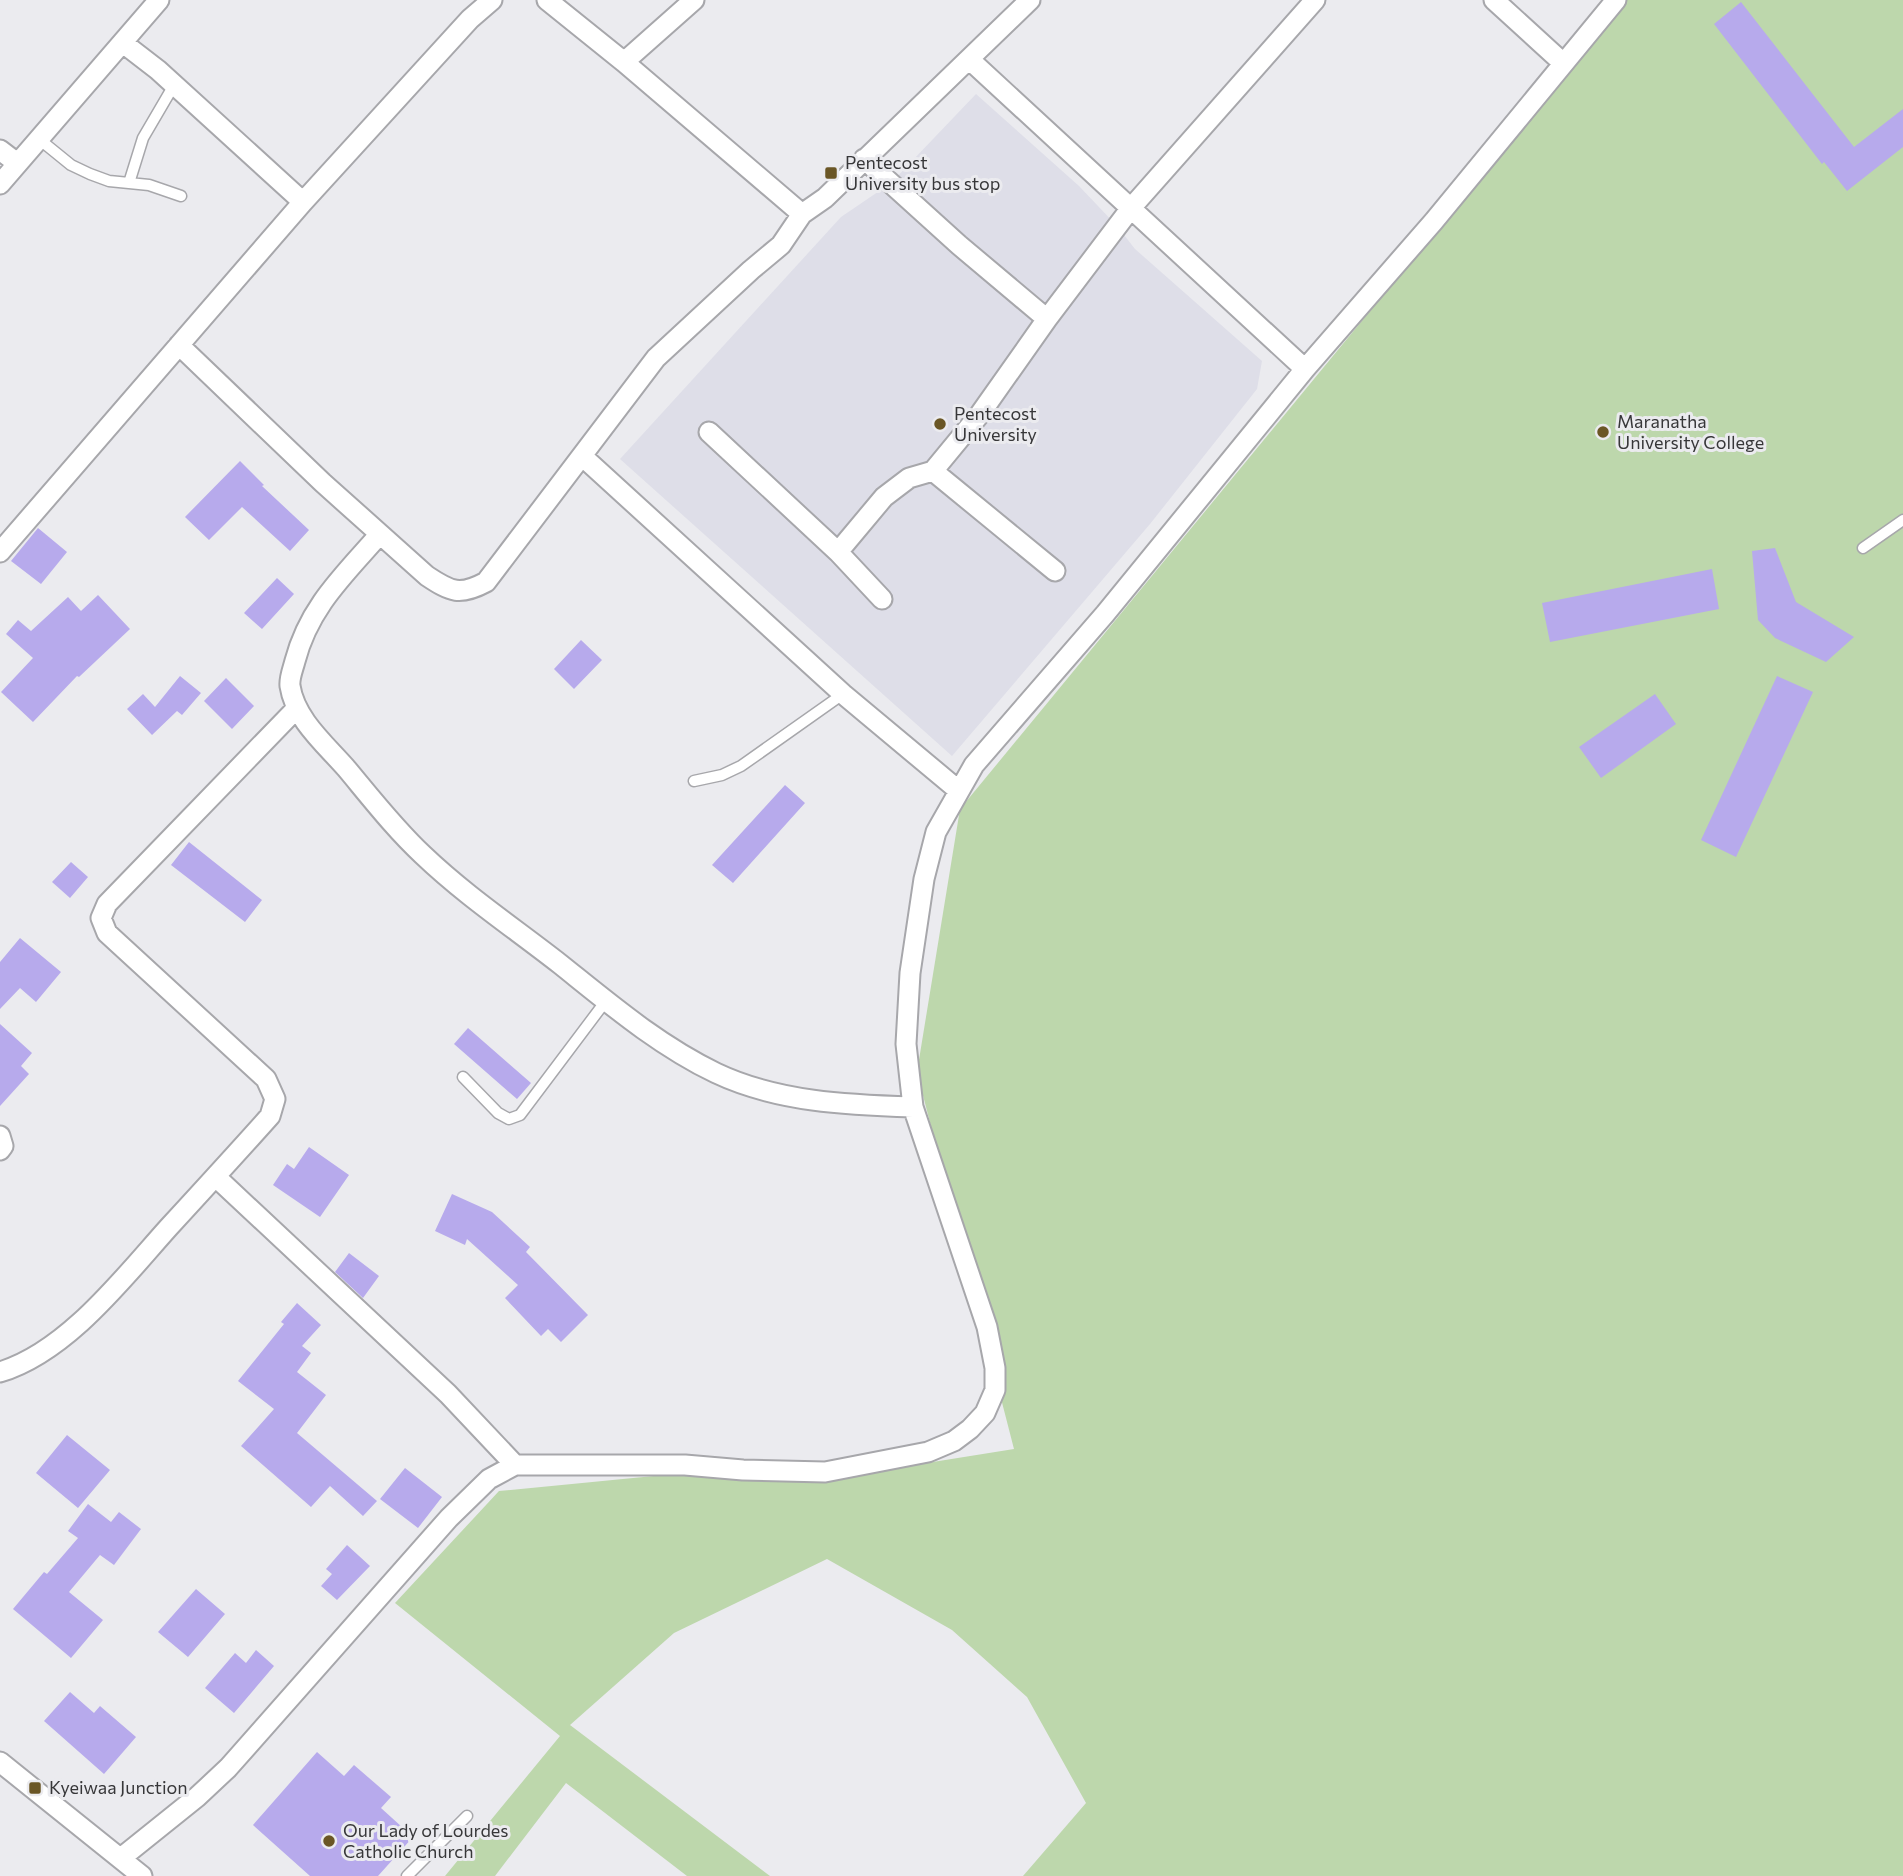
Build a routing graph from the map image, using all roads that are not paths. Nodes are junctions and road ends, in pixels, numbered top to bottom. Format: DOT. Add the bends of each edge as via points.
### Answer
graph roads {
  1 [pos="159,0"];
  2 [pos="492,0"];
  3 [pos="547,0"];
  4 [pos="694,0"];
  5 [pos="1030,0"];
  6 [pos="1315,0"];
  7 [pos="1494,0"];
  8 [pos="1616,0"];
  9 [pos="123,43"];
  10 [pos="970,60"];
  11 [pos="624,62"];
  12 [pos="1563,63"];
  13 [pos="174,85"];
  14 [pos="39,139"];
  15 [pos="0,150"];
  16 [pos="864,159"];
  17 [pos="17,163"];
  18 [pos="129,183"];
  19 [pos="0,184"];
  20 [pos="181,196"];
  21 [pos="303,202"];
  22 [pos="1131,208"];
  23 [pos="802,214"];
  24 [pos="1047,319"];
  25 [pos="178,345"];
  26 [pos="1305,369"];
  27 [pos="709,432"];
  28 [pos="582,456"];
  29 [pos="933,471"];
  30 [pos="1903,520"];
  31 [pos="379,535"];
  32 [pos="1863,548"];
  33 [pos="0,552"];
  34 [pos="838,552"];
  35 [pos="1055,571"];
  36 [pos="882,599"];
  37 [pos="843,694"];
  38 [pos="296,709"];
  39 [pos="694,781"];
  40 [pos="958,790"];
  41 [pos="605,1002"];
  42 [pos="463,1077"];
  43 [pos="913,1107"];
  44 [pos="0,1136"];
  45 [pos="0,1150"];
  46 [pos="216,1177"];
  47 [pos="0,1372"];
  48 [pos="515,1465"];
  49 [pos="0,1762"];
  50 [pos="467,1815"];
  51 [pos="121,1858"];
  52 [pos="142,1876"];
  53 [pos="407,1876"];
  1 -- 9 [label="street"];
  2 -- 21 [label="street"];
  3 -- 11 [label="street"];
  4 -- 11 [label="street"];
  5 -- 10 [label="street"];
  6 -- 22 [label="street"];
  7 -- 12 [label="street"];
  8 -- 12 [label="street"];
  9 -- 13 [label="street"];
  9 -- 14 [label="street"];
  10 -- 16 [label="street"];
  10 -- 22 [label="street"];
  11 -- 23 [label="street"];
  12 -- 26 [label="street" via="1434,222"];
  13 -- 18 [label="lane" via="143,138"];
  13 -- 21 [label="street"];
  14 -- 17 [label="street"];
  14 -- 18 [label="lane" via="80,170"];
  15 -- 17 [label="street"];
  16 -- 23 [label="street"];
  16 -- 24 [label="street" via="958,246"];
  17 -- 19 [label="street"];
  18 -- 20 [label="lane"];
  21 -- 25 [label="street"];
  22 -- 24 [label="street"];
  22 -- 26 [label="street"];
  23 -- 28 [label="street" via="781,245 656,358"];
  24 -- 29 [label="street"];
  25 -- 31 [label="street"];
  25 -- 33 [label="street"];
  26 -- 40 [label="street" via="1105,614 974,765"];
  27 -- 34 [label="street"];
  28 -- 31 [label="street" via="486,582 469,591 442,587"];
  28 -- 37 [label="street"];
  29 -- 34 [label="street" via="909,478 884,498"];
  29 -- 35 [label="street"];
  30 -- 32 [label="lane"];
  31 -- 38 [label="street" via="315,611 301,639 289,683"];
  34 -- 36 [label="street"];
  37 -- 39 [label="lane" via="741,766"];
  37 -- 40 [label="street"];
  38 -- 41 [label="street" via="422,854"];
  38 -- 46 [label="street" via="107,904 101,918 107,933 266,1079 275,1100 270,1115"];
  40 -- 43 [label="street" via="936,832 910,973 906,1044"];
  41 -- 42 [label="lane" via="520,1115 509,1119 498,1112"];
  41 -- 43 [label="street" via="717,1074 777,1094"];
  43 -- 48 [label="street" via="987,1327 995,1368 995,1390 985,1413 970,1429 928,1452 825,1472 685,1465"];
  44 -- 45 [label="street"];
  46 -- 47 [label="street" via="75,1326 38,1353"];
  46 -- 48 [label="street" via="448,1394"];
  48 -- 51 [label="street" via="489,1479 449,1518 228,1768"];
  49 -- 51 [label="street"];
  50 -- 53 [label="lane"];
  51 -- 52 [label="street"];
}
